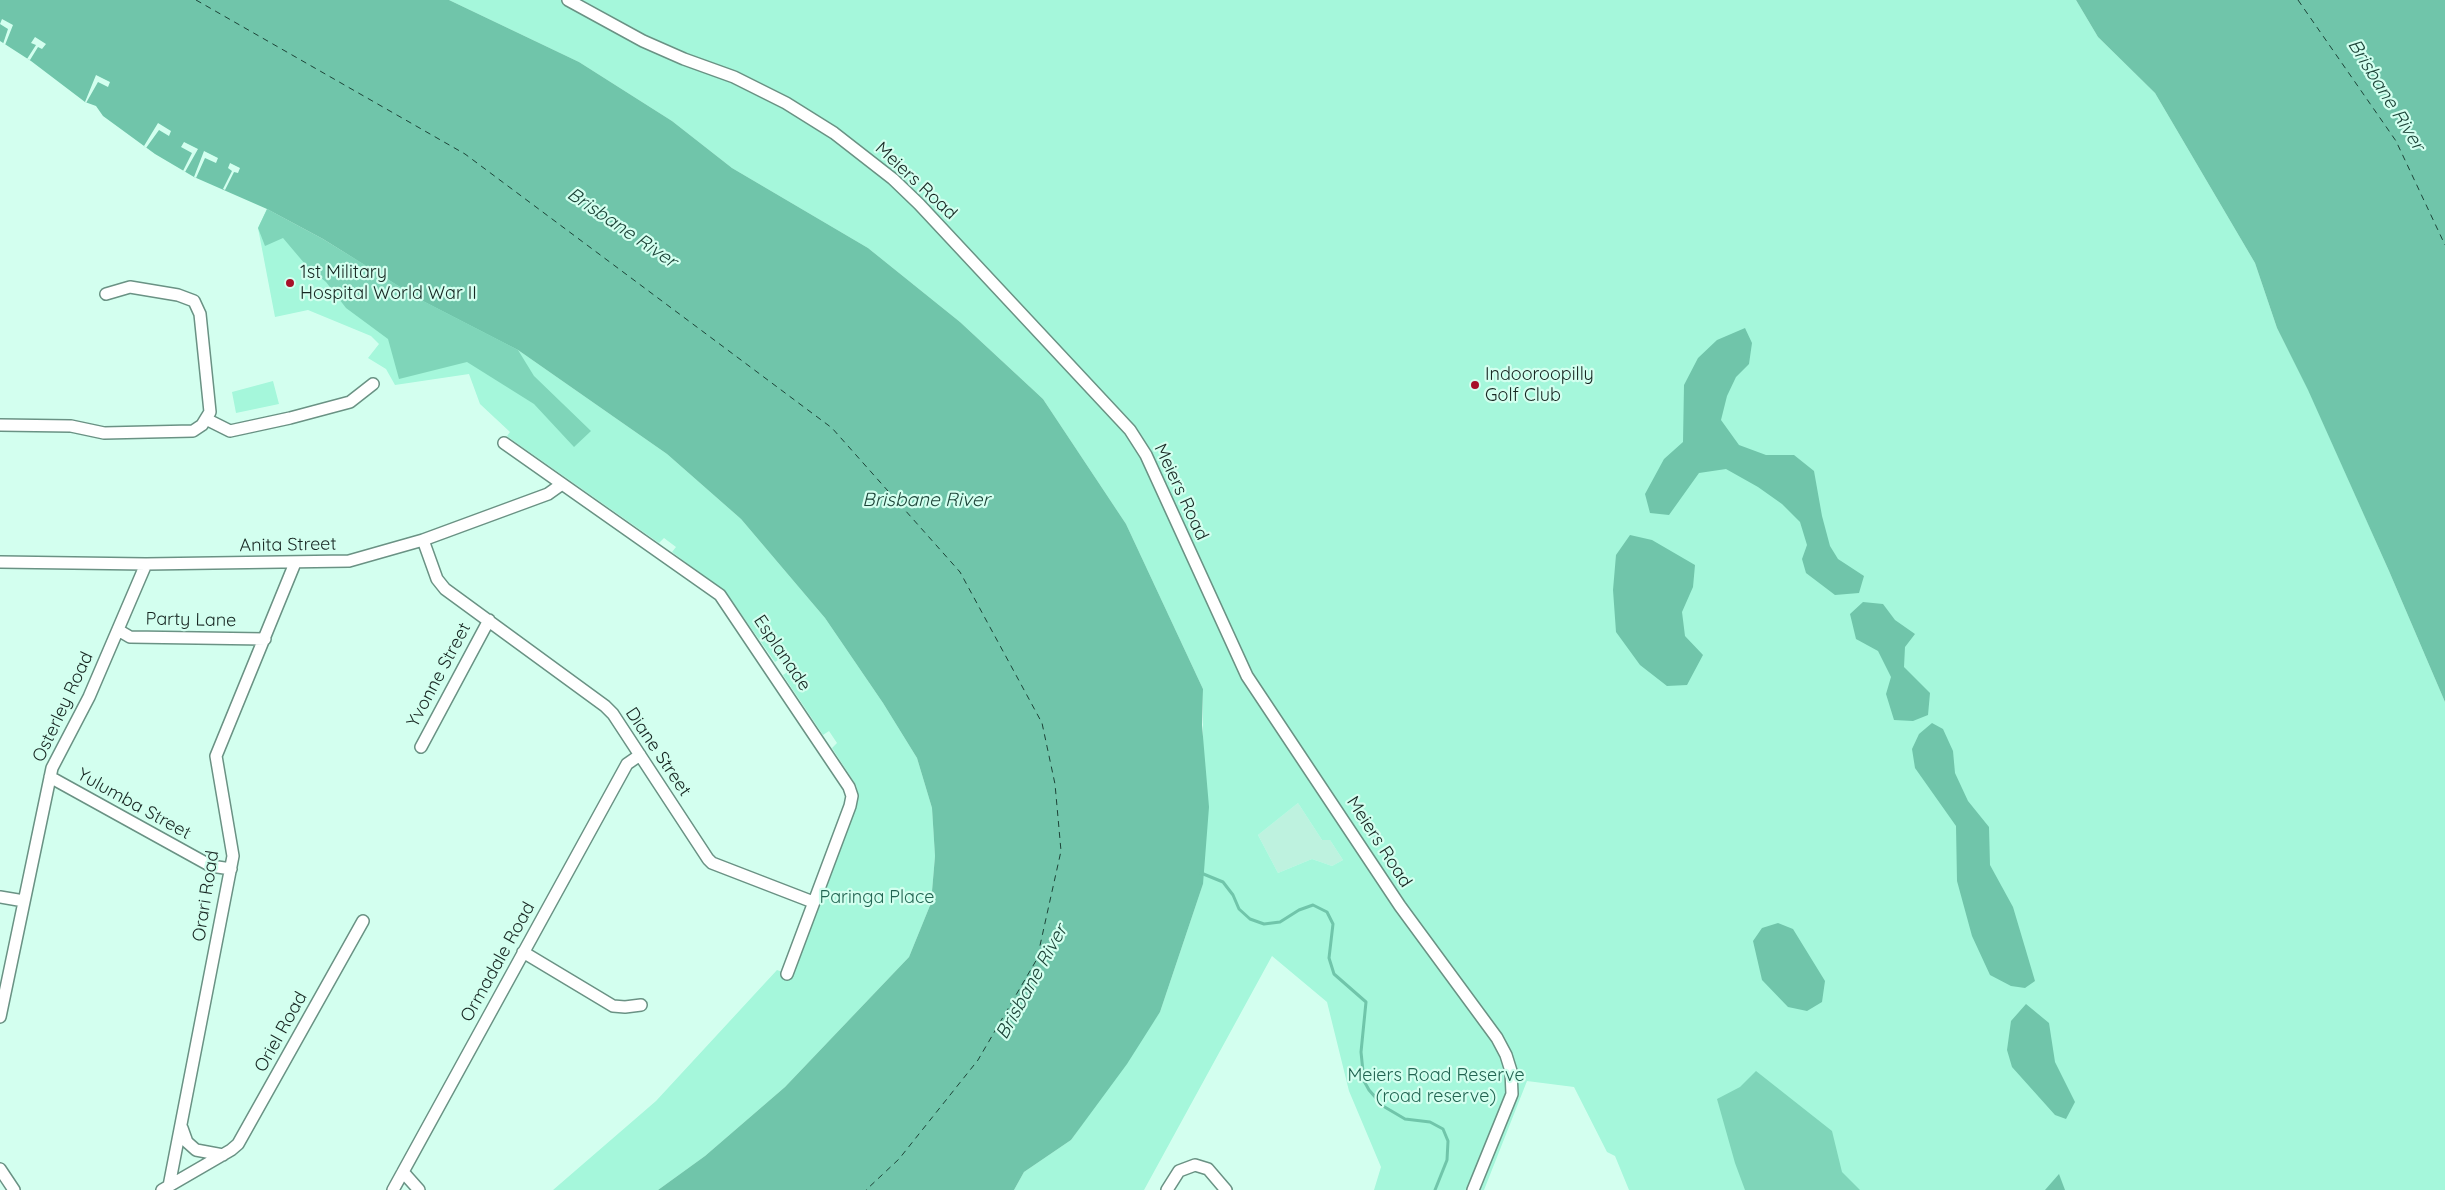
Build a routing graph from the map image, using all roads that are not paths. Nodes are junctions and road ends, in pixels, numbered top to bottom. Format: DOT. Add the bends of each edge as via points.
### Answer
graph roads {
  1 [pos="568,0"];
  2 [pos="106,294"];
  3 [pos="372,384"];
  4 [pos="206,419"];
  5 [pos="0,425"];
  6 [pos="504,443"];
  7 [pos="562,484"];
  8 [pos="423,540"];
  9 [pos="0,562"];
  10 [pos="295,563"];
  11 [pos="146,564"];
  12 [pos="489,620"];
  13 [pos="118,630"];
  14 [pos="265,639"];
  15 [pos="421,747"];
  16 [pos="640,755"];
  17 [pos="50,777"];
  18 [pos="231,869"];
  19 [pos="0,897"];
  20 [pos="24,901"];
  21 [pos="813,902"];
  22 [pos="363,921"];
  23 [pos="523,952"];
  24 [pos="787,974"];
  25 [pos="641,1004"];
  26 [pos="0,1018"];
  27 [pos="182,1126"];
  28 [pos="223,1155"];
  29 [pos="0,1169"];
  30 [pos="403,1172"];
  31 [pos="166,1188"];
  32 [pos="14,1190"];
  33 [pos="392,1190"];
  34 [pos="419,1190"];
  35 [pos="1167,1190"];
  36 [pos="1226,1190"];
  37 [pos="1473,1190"];
  1 -- 37 [label="street, Meiers Road" via="643,41 734,77 777,99 834,133 893,178 1130,430 1146,455 1247,676 1400,906 1497,1038 1506,1055 1511,1071 1512,1094"];
  2 -- 4 [label="street" via="130,287 194,301 200,314 210,412"];
  3 -- 4 [label="street" via="350,402 265,424 230,431"];
  4 -- 5 [label="street" via="193,431 104,434 71,426"];
  6 -- 7 [label="street, Esplanade"];
  7 -- 8 [label="street, Anita Street" via="556,490"];
  7 -- 21 [label="street, Esplanade" via="720,594 849,787 852,796 850,806"];
  8 -- 10 [label="street, Anita Street" via="349,561"];
  8 -- 12 [label="street, Diane Street" via="437,579 445,589"];
  9 -- 11 [label="street, Anita Street"];
  10 -- 11 [label="street, Anita Street"];
  10 -- 14 [label="street, Orari Road"];
  11 -- 13 [label="street, Osterley Road"];
  12 -- 15 [label="street, Yvonne Street"];
  12 -- 16 [label="street, Diane Street" via="613,714"];
  13 -- 14 [label="street, Party Lane" via="130,637"];
  13 -- 17 [label="street, Osterley Road"];
  14 -- 18 [label="street, Orari Road" via="216,756 233,856"];
  16 -- 21 [label="street, Diane Street" via="712,863"];
  16 -- 23 [label="street, Ormadale Road" via="628,764"];
  17 -- 18 [label="street, Yulumba Street" via="211,866"];
  17 -- 20 [label="street, Osterley Road"];
  18 -- 27 [label="street, Orari Road"];
  19 -- 20 [label="street"];
  20 -- 26 [label="street, Osterley Road"];
  21 -- 24 [label="street, Esplanade"];
  22 -- 28 [label="street, Oriel Road" via="238,1144"];
  23 -- 25 [label="street" via="613,1006"];
  23 -- 30 [label="street, Ormadale Road"];
  27 -- 28 [label="street" via="188,1142 196,1150"];
  27 -- 31 [label="street, Orari Road"];
  28 -- 31 [label="street, Oriel Road"];
  29 -- 32 [label="street"];
  30 -- 33 [label="street, Ormadale Road"];
  30 -- 34 [label="street"];
  35 -- 36 [label="street" via="1179,1171 1196,1165 1208,1169"];
}
